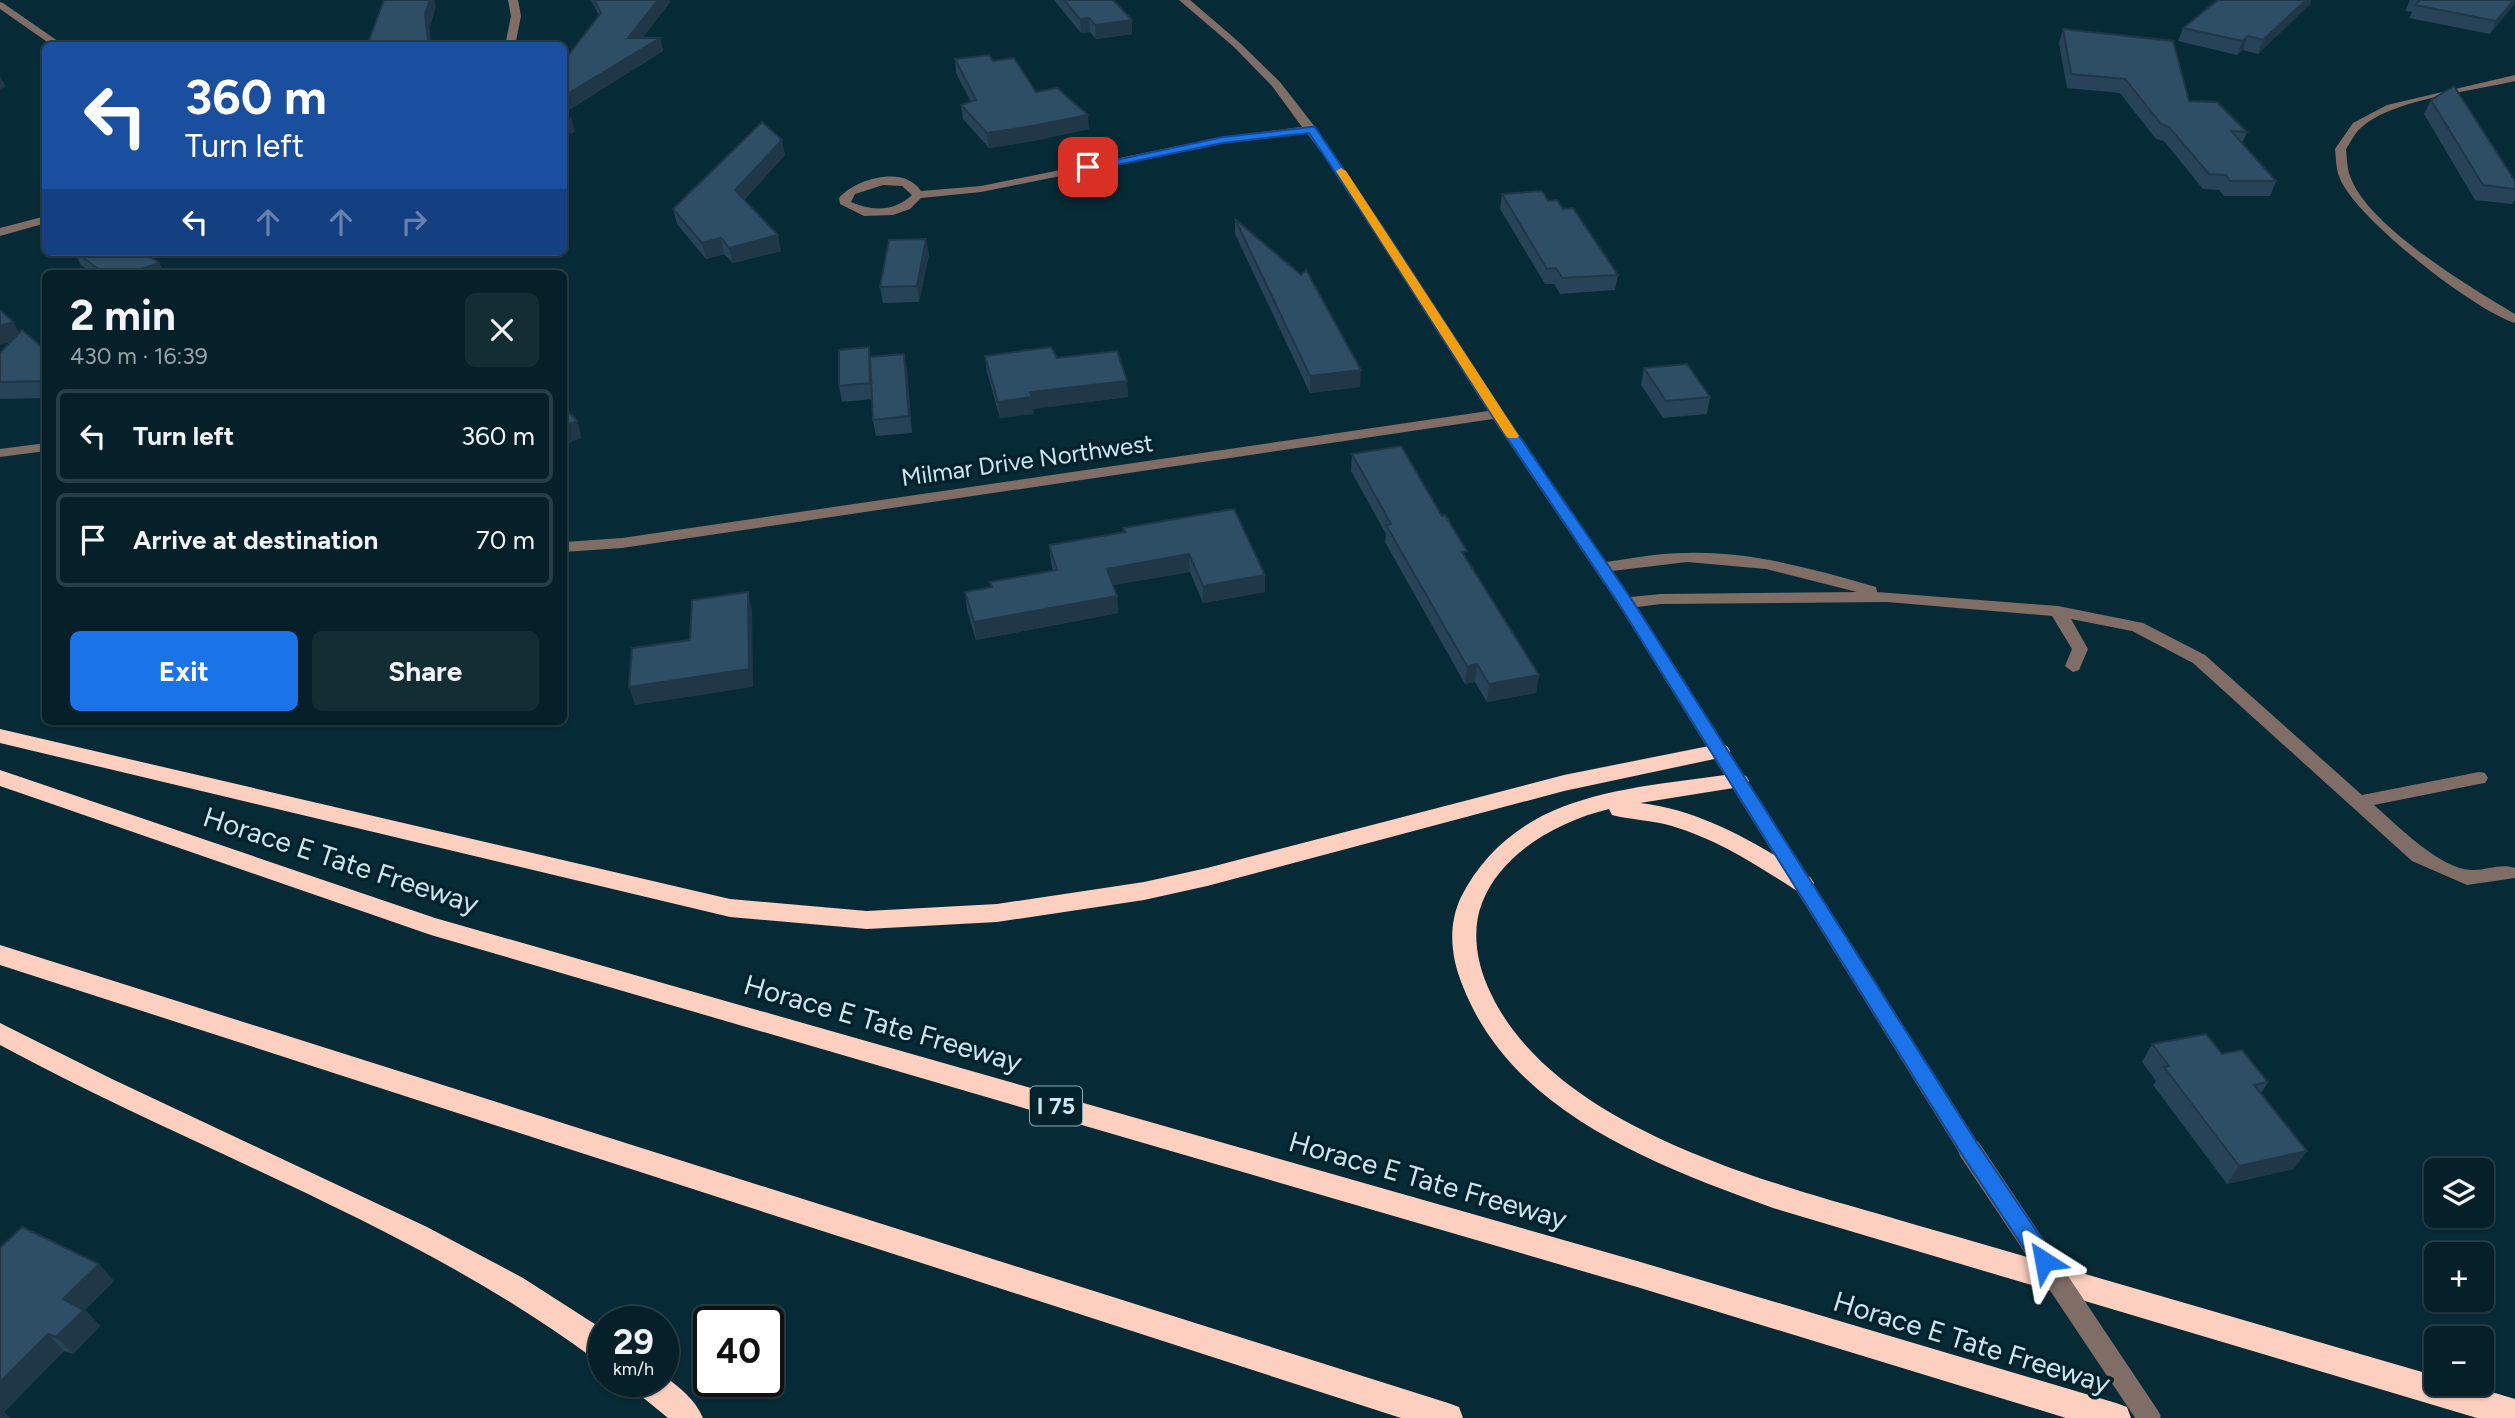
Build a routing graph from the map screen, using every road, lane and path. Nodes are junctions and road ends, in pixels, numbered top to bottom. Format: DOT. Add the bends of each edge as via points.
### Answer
graph roads {
  1 [pos="513,0"];
  2 [pos="1184,0"];
  3 [pos="0,5"];
  4 [pos="54,42"];
  5 [pos="511,42"];
  6 [pos="2515,78"];
  7 [pos="1311,130"];
  8 [pos="918,195"];
  9 [pos="42,220"];
  10 [pos="0,232"];
  11 [pos="2515,320"];
  12 [pos="1497,414"];
  13 [pos="42,448"];
  14 [pos="0,453"];
  15 [pos="567,547"];
  16 [pos="1601,567"];
  17 [pos="1887,597"];
  18 [pos="1626,603"];
  19 [pos="2058,611"];
  20 [pos="2073,666"];
  21 [pos="0,737"];
  22 [pos="1719,751"];
  23 [pos="0,778"];
  24 [pos="2479,778"];
  25 [pos="1738,782"];
  26 [pos="2359,802"];
  27 [pos="1586,807"];
  28 [pos="2508,873"];
  29 [pos="1802,883"];
  30 [pos="0,955"];
  31 [pos="0,1033"];
  32 [pos="588,1336"];
  33 [pos="667,1397"];
  34 [pos="2515,1414"];
  35 [pos="688,1418"];
  36 [pos="1448,1418"];
  37 [pos="2116,1418"];
  38 [pos="2149,1418"];
  1 -- 5 [label="street" via="516,16"];
  2 -- 7 [label="street" via="1256,63"];
  3 -- 4 [label="street"];
  6 -- 11 [label="street" via="2375,114 2348,134 2340,163 2359,200 2394,237"];
  7 -- 8 [label="street" via="1223,140 981,189"];
  7 -- 12 [label="street"];
  8 -- 8 [label="street" via="909,185 885,181 858,186 845,198 853,209 878,213 906,207"];
  9 -- 10 [label="street"];
  12 -- 15 [label="street, Milmar Drive Northwest" via="622,543"];
  12 -- 16 [label="street"];
  13 -- 14 [label="street"];
  16 -- 17 [label="street" via="1660,559 1721,559 1806,570"];
  16 -- 18 [label="street"];
  17 -- 18 [label="street"];
  17 -- 19 [label="street"];
  18 -- 22 [label="street"];
  19 -- 20 [label="street" via="2080,649"];
  19 -- 26 [label="street" via="2137,627 2199,659"];
  21 -- 22 [label="highway" via="730,908 867,920 997,913 1144,891 1564,783"];
  22 -- 25 [label="street"];
  23 -- 37 [label="highway, Horace E Tate Freeway / I 75" via="431,926 1637,1274"];
  24 -- 26 [label="street"];
  25 -- 27 [label="highway"];
  25 -- 29 [label="street"];
  26 -- 28 [label="street" via="2419,856 2467,878"];
  27 -- 29 [label="highway" via="1639,810 1691,822"];
  27 -- 34 [label="highway" via="1545,825 1486,872 1466,908 1463,945 1473,986 1497,1031 1535,1071 1583,1110 1706,1172 1773,1196"];
  29 -- 38 [label="street, bridge" via="1970,1150"];
  30 -- 36 [label="highway"];
  31 -- 32 [label="highway" via="467,1262"];
  33 -- 35 [label="highway"];
}
